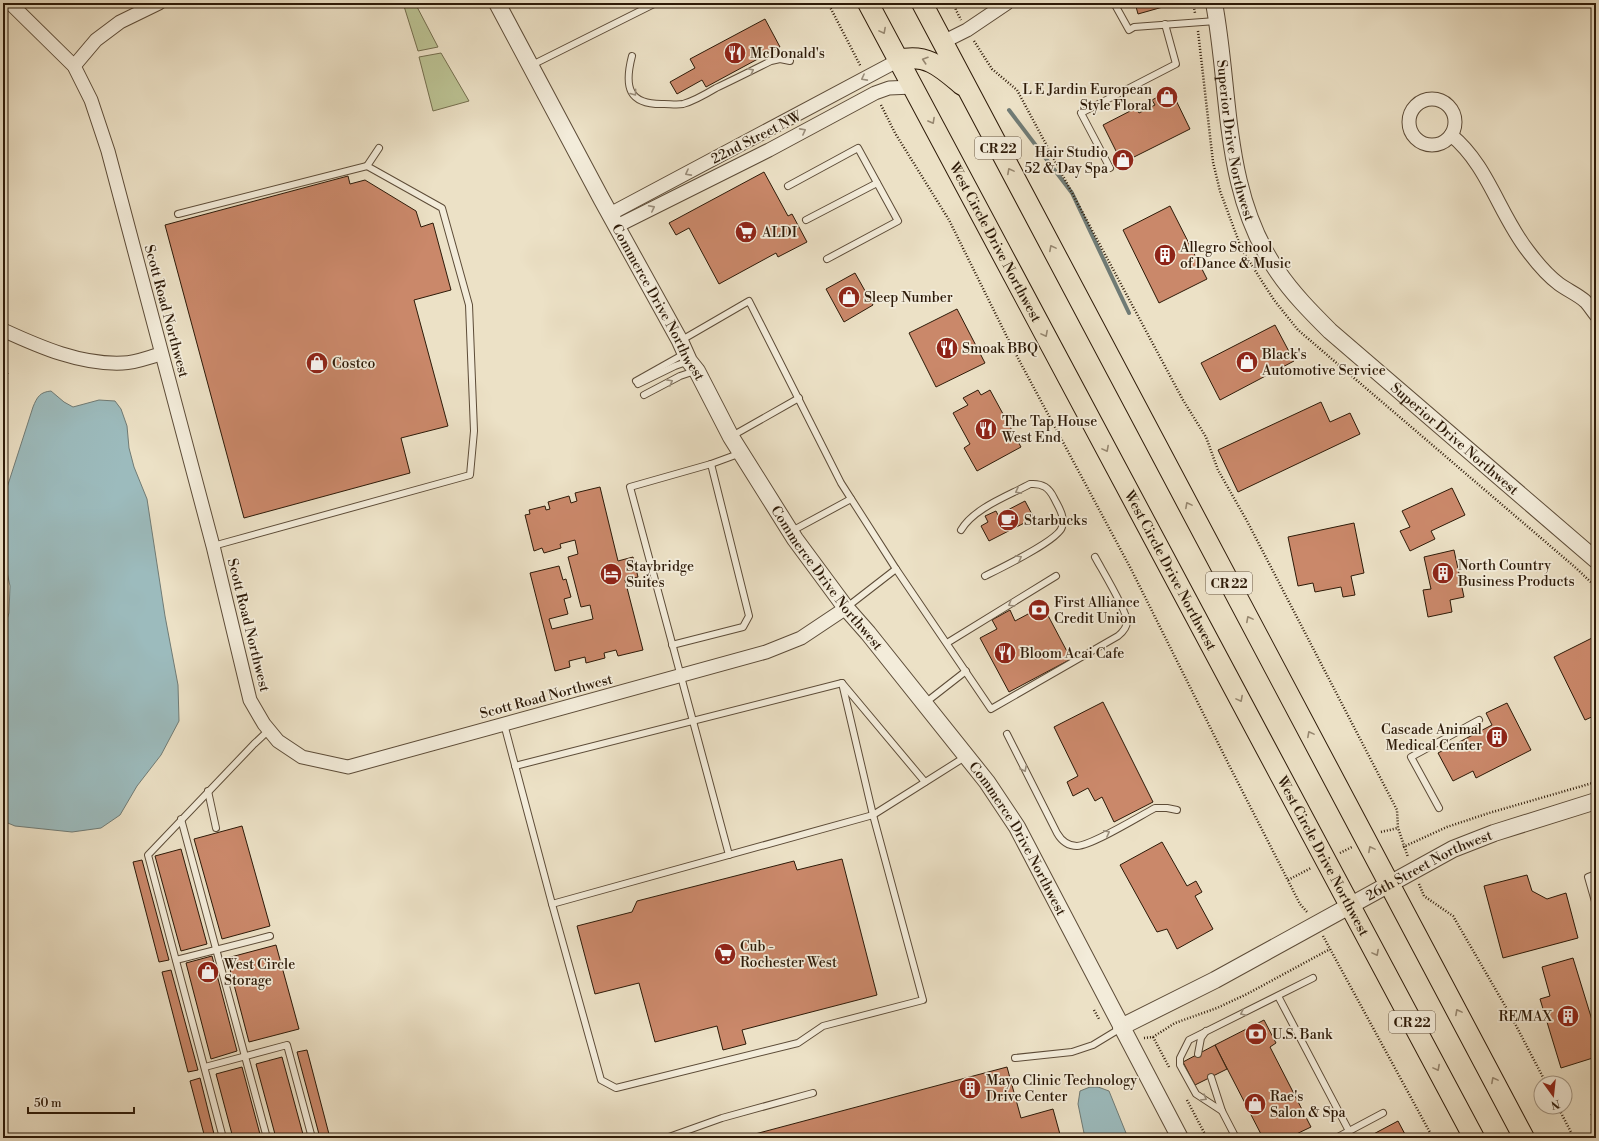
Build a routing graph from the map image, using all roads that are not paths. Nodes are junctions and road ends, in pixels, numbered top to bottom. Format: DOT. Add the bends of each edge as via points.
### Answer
graph roads {
  1 [pos="10,3"];
  2 [pos="159,3"];
  3 [pos="497,3"];
  4 [pos="656,3"];
  5 [pos="868,3"];
  6 [pos="922,3"];
  7 [pos="1007,3"];
  8 [pos="1114,3"];
  9 [pos="1214,3"];
  10 [pos="1217,21"];
  11 [pos="1165,24"];
  12 [pos="943,42"];
  13 [pos="632,56"];
  14 [pos="899,60"];
  15 [pos="790,61"];
  16 [pos="74,66"];
  17 [pos="529,66"];
  18 [pos="913,87"];
  19 [pos="968,91"];
  20 [pos="1451,135"];
  21 [pos="379,148"];
  22 [pos="367,166"];
  23 [pos="1110,168"];
  24 [pos="877,182"];
  25 [pos="788,186"];
  26 [pos="178,214"];
  27 [pos="613,220"];
  28 [pos="806,220"];
  29 [pos="827,259"];
  30 [pos="1590,301"];
  31 [pos="1596,315"];
  32 [pos="3,330"];
  33 [pos="162,354"];
  34 [pos="688,356"];
  35 [pos="637,382"];
  36 [pos="644,395"];
  37 [pos="799,398"];
  38 [pos="731,437"];
  39 [pos="741,453"];
  40 [pos="711,464"];
  41 [pos="851,499"];
  42 [pos="961,530"];
  43 [pos="790,532"];
  44 [pos="213,546"];
  45 [pos="1095,557"];
  46 [pos="1596,560"];
  47 [pos="896,569"];
  48 [pos="985,576"];
  49 [pos="1056,576"];
  50 [pos="846,608"];
  51 [pos="947,643"];
  52 [pos="672,645"];
  53 [pos="966,671"];
  54 [pos="680,676"];
  55 [pos="842,684"];
  56 [pos="924,703"];
  57 [pos="1479,720"];
  58 [pos="693,721"];
  59 [pos="504,724"];
  60 [pos="269,730"];
  61 [pos="1007,734"];
  62 [pos="967,756"];
  63 [pos="515,766"];
  64 [pos="925,782"];
  65 [pos="208,791"];
  66 [pos="1596,802"];
  67 [pos="1439,808"];
  68 [pos="1177,810"];
  69 [pos="873,815"];
  70 [pos="181,819"];
  71 [pos="216,828"];
  72 [pos="729,855"];
  73 [pos="1596,874"];
  74 [pos="1389,884"];
  75 [pos="552,904"];
  76 [pos="1596,905"];
  77 [pos="1351,906"];
  78 [pos="270,936"];
  79 [pos="217,949"];
  80 [pos="176,960"];
  81 [pos="1313,978"];
  82 [pos="1278,996"];
  83 [pos="1121,1027"];
  84 [pos="1206,1031"];
  85 [pos="1198,1054"];
  86 [pos="246,1056"];
  87 [pos="1015,1058"];
  88 [pos="204,1067"];
  89 [pos="1211,1077"];
  90 [pos="813,1093"];
  91 [pos="1222,1111"];
  92 [pos="1383,1113"];
  93 [pos="1349,1131"];
  94 [pos="223,1138"];
  95 [pos="268,1138"];
  96 [pos="312,1138"];
  97 [pos="666,1138"];
  98 [pos="1180,1138"];
  99 [pos="1236,1138"];
  100 [pos="1336,1138"];
  101 [pos="1474,1138"];
  102 [pos="1524,1138"];
  1 -- 16 [label="street, Scott Road Northwest"];
  2 -- 16 [label="street" via="120,22 96,40"];
  3 -- 17 [label="street, Commerce Drive Northwest"];
  4 -- 17 [label="lane"];
  5 -- 14 [label="main road, West Circle Drive Northwest / CR 22, one-way"];
  6 -- 12 [label="main road, CR 22"];
  7 -- 12 [label="street" via="967,30"];
  8 -- 11 [label="lane" via="1129,30 1134,27"];
  9 -- 10 [label="street, Superior Drive Northwest"];
  10 -- 11 [label="lane"];
  10 -- 46 [label="street, Superior Drive Northwest" via="1232,147 1239,182 1254,228 1277,271 1307,308 1330,331"];
  11 -- 23 [label="lane" via="1176,64 1081,113"];
  12 -- 19 [label="main road, CR 22"];
  13 -- 15 [label="lane, one-way" via="628,81 631,93 640,101 656,104 682,104 771,61"];
  14 -- 18 [label="main road, West Circle Drive Northwest / CR 22"];
  19 -- 14 [label="main road, one-way" via="932,63 910,57"];
  14 -- 27 [label="street, 22nd Street NW, one-way"];
  16 -- 33 [label="street, Scott Road Northwest" via="91,100 108,151"];
  17 -- 27 [label="street, Commerce Drive Northwest"];
  27 -- 18 [label="street, 22nd Street NW, one-way" via="769,150 875,93 889,88"];
  18 -- 77 [label="main road, West Circle Drive Northwest / CR 22, one-way"];
  74 -- 19 [label="main road, CR 22, one-way"];
  20 -- 30 [label="street" via="1464,146 1484,174 1526,249 1558,284"];
  21 -- 22 [label="lane"];
  22 -- 26 [label="lane"];
  22 -- 44 [label="lane" via="442,208 469,305 474,431 470,475"];
  24 -- 25 [label="lane" via="858,148"];
  24 -- 28 [label="lane"];
  24 -- 29 [label="lane" via="898,221"];
  27 -- 34 [label="street, Commerce Drive Northwest"];
  30 -- 31 [label="street"];
  32 -- 33 [label="street" via="39,346 87,360 124,363"];
  33 -- 44 [label="street, Scott Road Northwest"];
  34 -- 35 [label="lane" via="675,366"];
  36 -- 34 [label="lane, one-way" via="680,376"];
  34 -- 37 [label="lane" via="749,301"];
  34 -- 38 [label="street, Commerce Drive Northwest"];
  37 -- 38 [label="lane"];
  37 -- 41 [label="lane"];
  38 -- 39 [label="street, Commerce Drive Northwest"];
  39 -- 40 [label="lane"];
  39 -- 43 [label="street, Commerce Drive Northwest"];
  40 -- 52 [label="lane" via="749,616 743,627"];
  40 -- 52 [label="lane" via="630,487"];
  41 -- 43 [label="lane"];
  41 -- 47 [label="lane"];
  48 -- 42 [label="lane, one-way" via="1059,534 1063,524 1062,513 1049,489 1040,484 1030,484 977,513"];
  43 -- 50 [label="street, Commerce Drive Northwest"];
  44 -- 60 [label="street, Scott Road Northwest" via="250,700"];
  45 -- 53 [label="lane" via="1127,620 1126,630 991,709"];
  47 -- 50 [label="lane"];
  47 -- 51 [label="lane"];
  49 -- 51 [label="lane, one-way"];
  50 -- 54 [label="street, Scott Road Northwest" via="786,645"];
  50 -- 56 [label="street, Commerce Drive Northwest"];
  51 -- 53 [label="lane"];
  52 -- 54 [label="lane"];
  53 -- 56 [label="lane"];
  54 -- 58 [label="lane"];
  54 -- 59 [label="street, Scott Road Northwest"];
  55 -- 58 [label="lane"];
  55 -- 64 [label="lane"];
  55 -- 69 [label="lane"];
  56 -- 62 [label="street, Commerce Drive Northwest"];
  57 -- 67 [label="lane" via="1411,757"];
  58 -- 63 [label="lane"];
  58 -- 72 [label="lane"];
  59 -- 60 [label="street, Scott Road Northwest" via="348,767 302,757 278,741"];
  59 -- 63 [label="lane"];
  60 -- 65 [label="lane"];
  61 -- 68 [label="lane, one-way" via="1061,840 1072,845 1088,843 1155,808"];
  62 -- 64 [label="lane"];
  62 -- 83 [label="street, Commerce Drive Northwest" via="988,782 1017,827"];
  63 -- 75 [label="lane"];
  64 -- 69 [label="lane"];
  65 -- 70 [label="lane"];
  65 -- 71 [label="lane"];
  66 -- 74 [label="street, 26th Street Northwest" via="1474,840"];
  69 -- 72 [label="lane"];
  69 -- 75 [label="lane" via="923,1000 823,1026 798,1044 616,1088 601,1080"];
  70 -- 79 [label="lane"];
  70 -- 80 [label="lane" via="148,855"];
  72 -- 75 [label="lane"];
  73 -- 76 [label="lane" via="1588,877"];
  74 -- 77 [label="street, 26th Street Northwest"];
  102 -- 74 [label="main road, CR 22, one-way"];
  77 -- 83 [label="street, 26th Street Northwest"];
  77 -- 101 [label="main road, West Circle Drive Northwest / CR 22, one-way"];
  78 -- 79 [label="lane"];
  79 -- 80 [label="lane"];
  79 -- 86 [label="lane"];
  80 -- 88 [label="lane"];
  81 -- 82 [label="lane"];
  82 -- 84 [label="lane, one-way"];
  82 -- 93 [label="lane"];
  83 -- 87 [label="lane" via="1092,1045 1072,1052"];
  83 -- 98 [label="street, Commerce Drive Northwest"];
  84 -- 85 [label="lane"];
  84 -- 91 [label="lane, one-way" via="1189,1040 1180,1058 1180,1065 1196,1094"];
  86 -- 88 [label="lane"];
  86 -- 95 [label="lane"];
  86 -- 96 [label="lane" via="287,1045"];
  88 -- 94 [label="lane"];
  89 -- 91 [label="lane"];
  90 -- 97 [label="lane" via="722,1118"];
  91 -- 99 [label="lane"];
  92 -- 93 [label="lane"];
  93 -- 100 [label="lane"];
}
